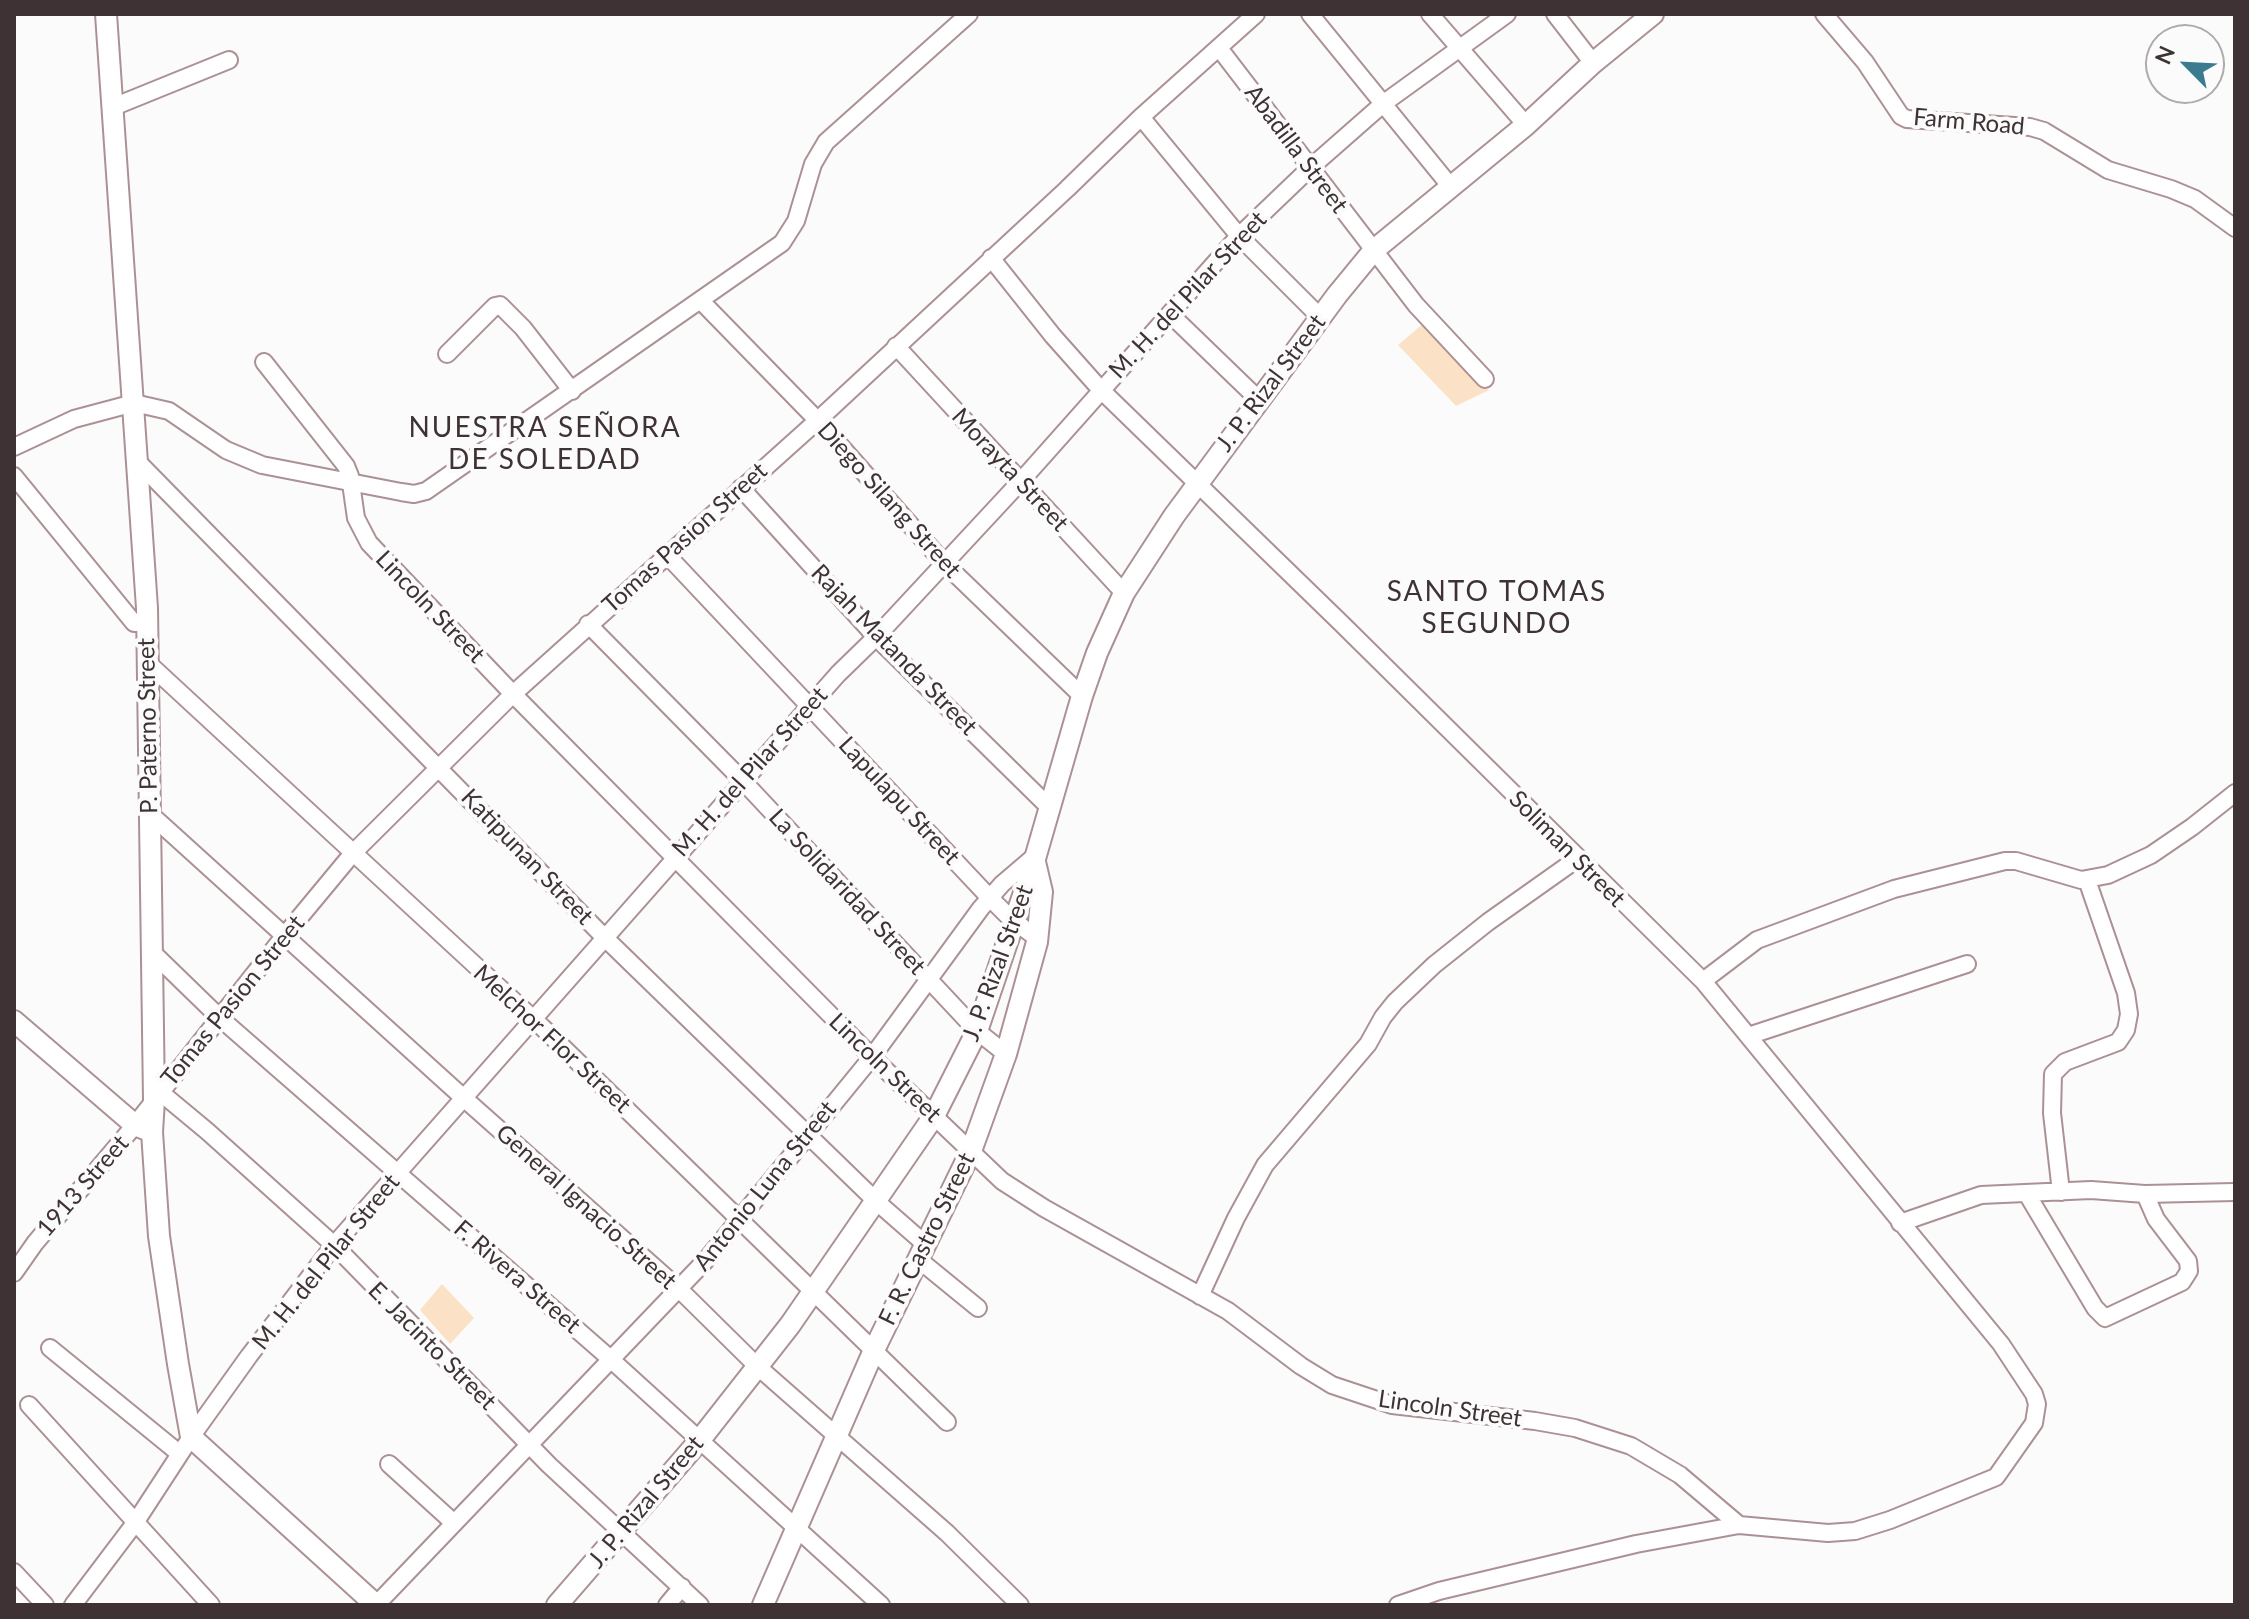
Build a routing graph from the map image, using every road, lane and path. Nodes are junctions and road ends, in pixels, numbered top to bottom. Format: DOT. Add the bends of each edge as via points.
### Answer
graph roads {
  1 [pos="106,14"];
  2 [pos="969,14"];
  3 [pos="1256,14"];
  4 [pos="1310,14"];
  5 [pos="1430,14"];
  6 [pos="1507,14"];
  7 [pos="1555,14"];
  8 [pos="1653,14"];
  9 [pos="1824,14"];
  10 [pos="1219,48"];
  11 [pos="1459,50"];
  12 [pos="229,60"];
  13 [pos="1593,63"];
  14 [pos="1384,103"];
  15 [pos="113,107"];
  16 [pos="1141,117"];
  17 [pos="1526,125"];
  18 [pos="1310,168"];
  19 [pos="1451,187"];
  20 [pos="2235,228"];
  21 [pos="1239,236"];
  22 [pos="1374,250"];
  23 [pos="991,258"];
  24 [pos="701,301"];
  25 [pos="1170,314"];
  26 [pos="1320,317"];
  27 [pos="896,346"];
  28 [pos="447,354"];
  29 [pos="264,362"];
  30 [pos="1485,379"];
  31 [pos="1101,390"];
  32 [pos="572,391"];
  33 [pos="1259,400"];
  34 [pos="134,403"];
  35 [pos="817,421"];
  36 [pos="14,447"];
  37 [pos="137,461"];
  38 [pos="14,476"];
  39 [pos="1021,481"];
  40 [pos="351,484"];
  41 [pos="1196,485"];
  42 [pos="741,488"];
  43 [pos="666,554"];
  44 [pos="944,563"];
  45 [pos="1124,593"];
  46 [pos="147,623"];
  47 [pos="588,624"];
  48 [pos="876,637"];
  49 [pos="149,664"];
  50 [pos="513,694"];
  51 [pos="1082,696"];
  52 [pos="810,705"];
  53 [pos="439,767"];
  54 [pos="742,780"];
  55 [pos="2235,793"];
  56 [pos="1050,808"];
  57 [pos="149,813"];
  58 [pos="353,853"];
  59 [pos="675,857"];
  60 [pos="1035,858"];
  61 [pos="1577,859"];
  62 [pos="2087,880"];
  63 [pos="989,897"];
  64 [pos="1014,921"];
  65 [pos="285,935"];
  66 [pos="604,937"];
  67 [pos="1037,938"];
  68 [pos="152,952"];
  69 [pos="1967,964"];
  70 [pos="929,980"];
  71 [pos="1703,981"];
  72 [pos="220,1018"];
  73 [pos="532,1018"];
  74 [pos="14,1021"];
  75 [pos="977,1031"];
  76 [pos="1748,1036"];
  77 [pos="1006,1054"];
  78 [pos="872,1057"];
  79 [pos="157,1096"];
  80 [pos="462,1097"];
  81 [pos="934,1116"];
  82 [pos="144,1129"];
  83 [pos="810,1135"];
  84 [pos="971,1151"];
  85 [pos="399,1173"];
  86 [pos="2061,1192"];
  87 [pos="2235,1192"];
  88 [pos="2027,1194"];
  89 [pos="2145,1194"];
  90 [pos="877,1202"];
  91 [pos="742,1220"];
  92 [pos="1900,1223"];
  93 [pos="334,1245"];
  94 [pos="922,1251"];
  95 [pos="14,1273"];
  96 [pos="679,1289"];
  97 [pos="814,1291"];
  98 [pos="1200,1296"];
  99 [pos="978,1308"];
  100 [pos="50,1348"];
  101 [pos="874,1350"];
  102 [pos="611,1360"];
  103 [pos="757,1366"];
  104 [pos="29,1405"];
  105 [pos="947,1422"];
  106 [pos="838,1436"];
  107 [pos="699,1441"];
  108 [pos="530,1444"];
  109 [pos="185,1446"];
  110 [pos="389,1464"];
  111 [pos="135,1523"];
  112 [pos="454,1523"];
  113 [pos="1739,1525"];
  114 [pos="798,1530"];
  115 [pos="622,1531"];
  116 [pos="14,1572"];
  117 [pos="682,1587"];
  118 [pos="45,1605"];
  119 [pos="73,1605"];
  120 [pos="211,1605"];
  121 [pos="376,1605"];
  122 [pos="557,1605"];
  123 [pos="667,1605"];
  124 [pos="700,1605"];
  125 [pos="763,1605"];
  126 [pos="881,1605"];
  127 [pos="1020,1605"];
  128 [pos="1398,1605"];
  1 -- 15 [label="main road, P. Paterno Street"];
  2 -- 24 [label="street" via="826,142 813,164 796,221 782,243"];
  3 -- 10 [label="street, Tomas Pasion Street"];
  4 -- 14 [label="street"];
  5 -- 11 [label="street"];
  6 -- 11 [label="street, M. H. del Pilar Street"];
  7 -- 13 [label="street"];
  8 -- 13 [label="main road, J. P. Rizal Street"];
  9 -- 20 [label="street, Farm Road" via="1901,116 2044,131 2108,170 2195,199"];
  10 -- 16 [label="street, Tomas Pasion Street"];
  10 -- 18 [label="street, Abadilla Street"];
  11 -- 14 [label="street, M. H. del Pilar Street"];
  11 -- 17 [label="street"];
  12 -- 15 [label="street"];
  13 -- 17 [label="main road, J. P. Rizal Street"];
  14 -- 18 [label="street, M. H. del Pilar Street"];
  14 -- 19 [label="street"];
  15 -- 34 [label="main road, P. Paterno Street"];
  16 -- 21 [label="street"];
  16 -- 23 [label="street, Tomas Pasion Street"];
  17 -- 19 [label="main road, J. P. Rizal Street"];
  18 -- 21 [label="street, M. H. del Pilar Street"];
  18 -- 22 [label="street, Abadilla Street"];
  19 -- 22 [label="main road, J. P. Rizal Street"];
  21 -- 25 [label="street, M. H. del Pilar Street"];
  21 -- 26 [label="street"];
  22 -- 26 [label="main road, J. P. Rizal Street"];
  22 -- 30 [label="street, Abadilla Street" via="1416,305"];
  23 -- 27 [label="street, Tomas Pasion Street"];
  23 -- 31 [label="street, Soliman Street"];
  24 -- 32 [label="street"];
  24 -- 35 [label="street, Diego Silang Street"];
  25 -- 31 [label="street, M. H. del Pilar Street"];
  25 -- 33 [label="street"];
  26 -- 33 [label="main road, J. P. Rizal Street"];
  27 -- 35 [label="street, Tomas Pasion Street"];
  27 -- 39 [label="street, Morayta Street"];
  28 -- 32 [label="street" via="500,305"];
  29 -- 40 [label="street, Lincoln Street" via="346,466"];
  31 -- 39 [label="street, M. H. del Pilar Street"];
  31 -- 41 [label="street, Soliman Street"];
  32 -- 40 [label="street" via="426,491 414,494"];
  33 -- 41 [label="main road, J. P. Rizal Street"];
  34 -- 36 [label="street" via="74,419"];
  34 -- 37 [label="main road, P. Paterno Street"];
  34 -- 40 [label="street" via="169,411 248,461"];
  35 -- 42 [label="street, Tomas Pasion Street"];
  35 -- 44 [label="street, Diego Silang Street"];
  37 -- 46 [label="main road, P. Paterno Street"];
  37 -- 53 [label="street, Katipunan Street"];
  38 -- 46 [label="street" via="134,623"];
  39 -- 44 [label="street, M. H. del Pilar Street"];
  39 -- 45 [label="street, Morayta Street"];
  40 -- 50 [label="street, Lincoln Street" via="364,536"];
  41 -- 45 [label="main road, J. P. Rizal Street"];
  41 -- 61 [label="street, Soliman Street"];
  42 -- 43 [label="street, Tomas Pasion Street"];
  42 -- 48 [label="street, Rajah Matanda Street"];
  43 -- 47 [label="street, Tomas Pasion Street"];
  43 -- 52 [label="street, Lapulapu Street"];
  44 -- 48 [label="street, M. H. del Pilar Street"];
  44 -- 51 [label="street, Diego Silang Street"];
  45 -- 51 [label="main road, J. P. Rizal Street"];
  46 -- 49 [label="main road, P. Paterno Street"];
  47 -- 50 [label="street, Tomas Pasion Street"];
  47 -- 54 [label="street, La Solidaridad Street"];
  48 -- 52 [label="street, M. H. del Pilar Street"];
  48 -- 56 [label="street, Rajah Matanda Street"];
  49 -- 57 [label="main road, P. Paterno Street"];
  49 -- 58 [label="street, Melchor Flor Street"];
  50 -- 53 [label="street, Tomas Pasion Street"];
  50 -- 59 [label="street, Lincoln Street"];
  51 -- 56 [label="main road, J. P. Rizal Street"];
  52 -- 54 [label="street, M. H. del Pilar Street"];
  52 -- 63 [label="street, Lapulapu Street"];
  53 -- 58 [label="street, Tomas Pasion Street"];
  53 -- 66 [label="street, Katipunan Street"];
  54 -- 59 [label="street, M. H. del Pilar Street"];
  54 -- 70 [label="street, La Solidaridad Street"];
  55 -- 62 [label="street" via="2151,855"];
  56 -- 60 [label="main road, J. P. Rizal Street"];
  57 -- 65 [label="street, General Ignacio Street"];
  57 -- 68 [label="main road, P. Paterno Street"];
  58 -- 65 [label="street, Tomas Pasion Street"];
  58 -- 73 [label="street, Melchor Flor Street"];
  59 -- 66 [label="street, M. H. del Pilar Street"];
  59 -- 78 [label="street, Lincoln Street"];
  60 -- 63 [label="street, Antonio Luna Street"];
  60 -- 64 [label="main road, J. P. Rizal Street"];
  60 -- 67 [label="main road, F. R. Castro Street" via="1042,892"];
  61 -- 71 [label="street, Soliman Street"];
  61 -- 98 [label="street" via="1477,930 1395,1002 1368,1044 1265,1165"];
  62 -- 71 [label="street" via="2005,861 1894,889 1757,940"];
  62 -- 86 [label="street" via="2129,1014 2118,1042 2065,1062 2053,1074"];
  63 -- 64 [label="street, Lapulapu Street"];
  63 -- 70 [label="street, Antonio Luna Street"];
  64 -- 67 [label="street, Lapulapu Street"];
  64 -- 75 [label="main road, J. P. Rizal Street"];
  65 -- 72 [label="street, Tomas Pasion Street"];
  65 -- 80 [label="street, General Ignacio Street"];
  66 -- 73 [label="street, M. H. del Pilar Street"];
  66 -- 83 [label="street, Katipunan Street"];
  67 -- 77 [label="main road, F. R. Castro Street"];
  68 -- 72 [label="street, F. Rivera Street"];
  68 -- 79 [label="main road, P. Paterno Street"];
  69 -- 76 [label="street"];
  70 -- 75 [label="street, La Solidaridad Street"];
  70 -- 78 [label="street, Antonio Luna Street"];
  71 -- 76 [label="street, Soliman Street"];
  72 -- 79 [label="street, Tomas Pasion Street"];
  72 -- 85 [label="street, F. Rivera Street"];
  73 -- 80 [label="street, M. H. del Pilar Street"];
  73 -- 91 [label="street, Melchor Flor Street"];
  74 -- 82 [label="main road"];
  75 -- 77 [label="street, La Solidaridad Street"];
  75 -- 81 [label="main road, J. P. Rizal Street"];
  76 -- 92 [label="street, Soliman Street"];
  77 -- 84 [label="main road, F. R. Castro Street"];
  78 -- 81 [label="street, Lincoln Street"];
  78 -- 83 [label="street, Antonio Luna Street"];
  79 -- 82 [label="main road, P. Paterno Street"];
  79 -- 93 [label="street, E. Jacinto Street" via="207,1131"];
  80 -- 85 [label="street, M. H. del Pilar Street"];
  80 -- 96 [label="street, General Ignacio Street"];
  81 -- 84 [label="street, Lincoln Street"];
  81 -- 90 [label="main road, J. P. Rizal Street"];
  82 -- 95 [label="street, 1913 Street" via="35,1243"];
  82 -- 109 [label="main road, P. Paterno Street"];
  83 -- 90 [label="street, Katipunan Street"];
  83 -- 91 [label="street, Antonio Luna Street"];
  84 -- 94 [label="main road, F. R. Castro Street"];
  84 -- 98 [label="street, Lincoln Street" via="1012,1189"];
  85 -- 93 [label="street, M. H. del Pilar Street"];
  85 -- 102 [label="street, F. Rivera Street"];
  86 -- 88 [label="street"];
  86 -- 89 [label="street"];
  87 -- 89 [label="street"];
  88 -- 89 [label="street" via="2105,1318 2188,1275 2188,1261 2156,1219"];
  88 -- 92 [label="street" via="1971,1197"];
  90 -- 94 [label="street, Katipunan Street"];
  90 -- 97 [label="main road, J. P. Rizal Street"];
  91 -- 96 [label="street, Antonio Luna Street"];
  91 -- 97 [label="street, Melchor Flor Street"];
  92 -- 113 [label="street, Soliman Street" via="2001,1344 2034,1394 2034,1423 2004,1469 1986,1483 1855,1531"];
  93 -- 108 [label="street, E. Jacinto Street"];
  93 -- 109 [label="street, M. H. del Pilar Street"];
  94 -- 99 [label="street, Katipunan Street"];
  94 -- 101 [label="main road, F. R. Castro Street"];
  96 -- 102 [label="street, Antonio Luna Street"];
  96 -- 103 [label="street, General Ignacio Street"];
  97 -- 101 [label="street, Melchor Flor Street"];
  97 -- 103 [label="main road, J. P. Rizal Street"];
  98 -- 113 [label="street, Lincoln Street" via="1345,1391 1392,1405 1575,1428 1631,1446 1680,1475"];
  100 -- 109 [label="street"];
  101 -- 105 [label="street, Melchor Flor Street"];
  101 -- 106 [label="main road, F. R. Castro Street"];
  102 -- 107 [label="street, F. Rivera Street"];
  102 -- 108 [label="street, Antonio Luna Street"];
  103 -- 106 [label="street, General Ignacio Street"];
  103 -- 107 [label="main road, J. P. Rizal Street"];
  104 -- 111 [label="street"];
  106 -- 114 [label="main road, F. R. Castro Street"];
  106 -- 127 [label="street, General Ignacio Street"];
  107 -- 114 [label="street, F. Rivera Street"];
  107 -- 115 [label="main road, J. P. Rizal Street"];
  108 -- 112 [label="street, Antonio Luna Street"];
  108 -- 115 [label="street, E. Jacinto Street"];
  109 -- 111 [label="street, M. H. del Pilar Street"];
  109 -- 121 [label="main road"];
  110 -- 112 [label="street"];
  111 -- 119 [label="street, M. H. del Pilar Street"];
  111 -- 120 [label="street"];
  112 -- 121 [label="street, Antonio Luna Street"];
  113 -- 128 [label="street" via="1636,1544"];
  114 -- 125 [label="main road, F. R. Castro Street"];
  114 -- 126 [label="street, F. Rivera Street"];
  115 -- 117 [label="street, E. Jacinto Street"];
  115 -- 122 [label="main road, J. P. Rizal Street"];
  116 -- 118 [label="street"];
  117 -- 123 [label="street"];
  117 -- 124 [label="street, E. Jacinto Street"];
}
